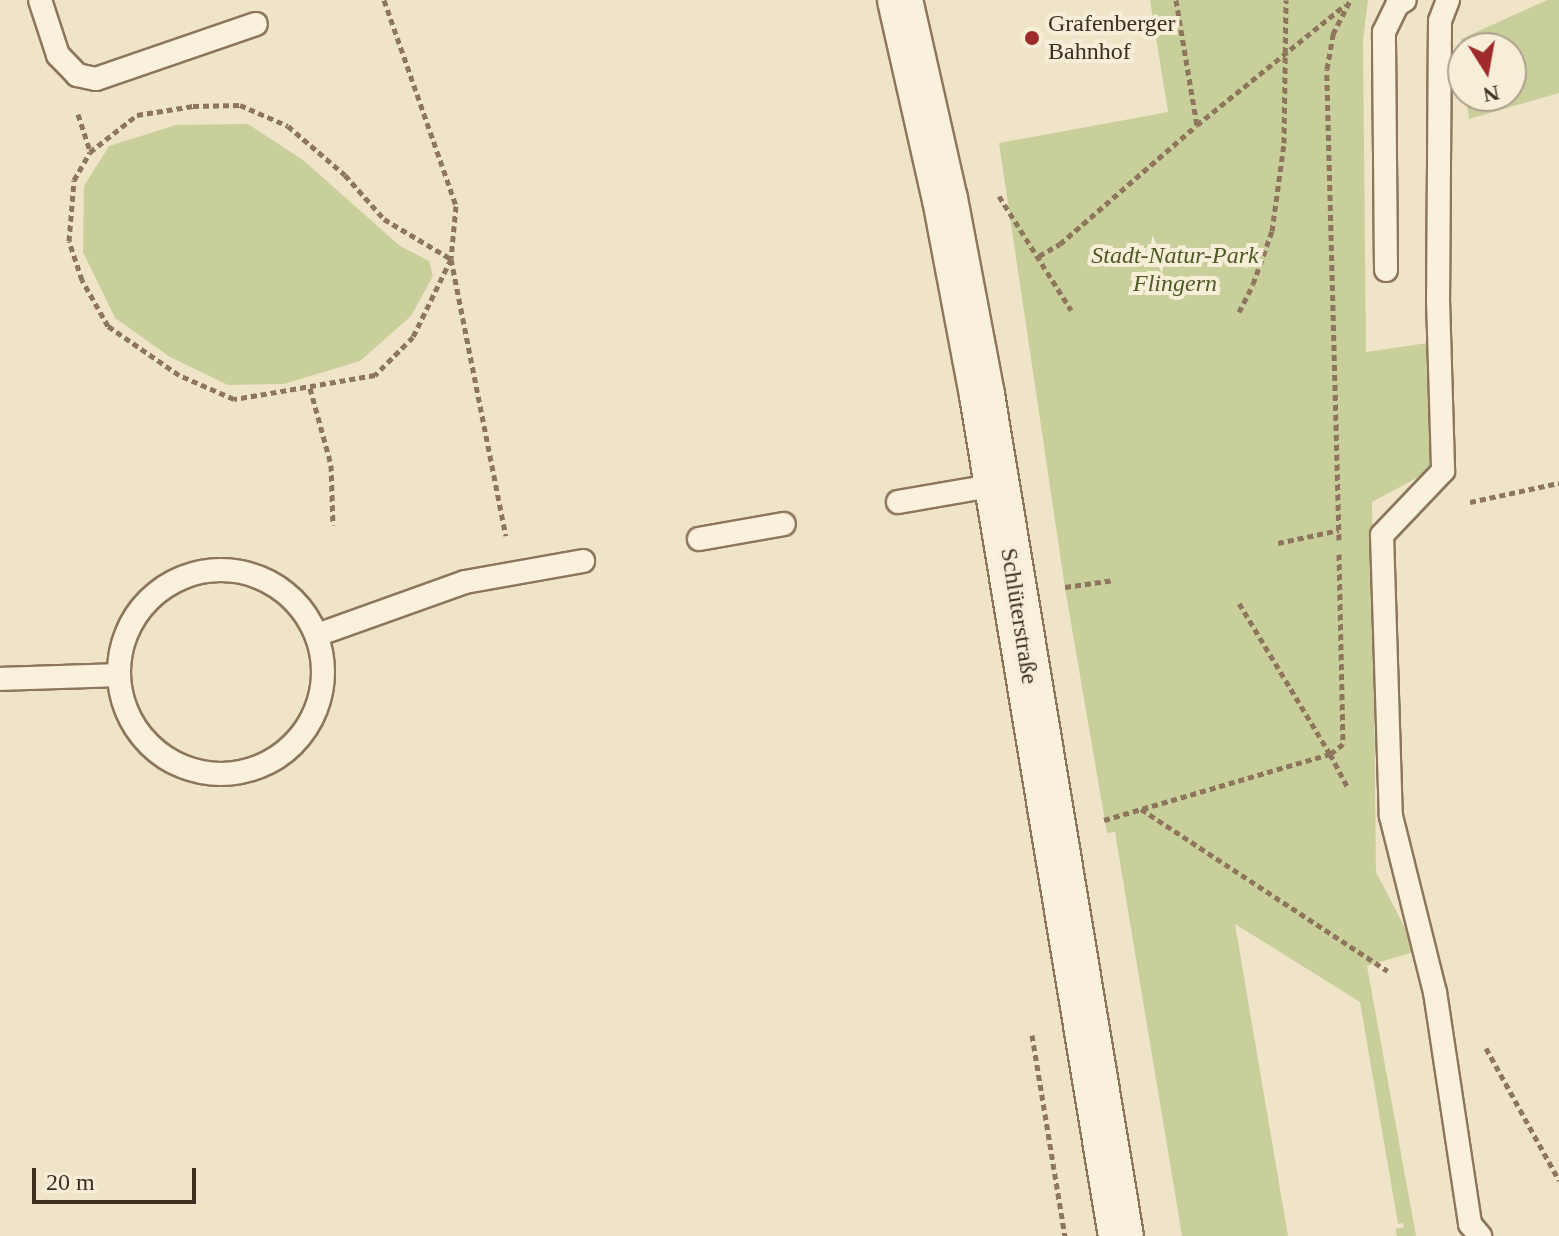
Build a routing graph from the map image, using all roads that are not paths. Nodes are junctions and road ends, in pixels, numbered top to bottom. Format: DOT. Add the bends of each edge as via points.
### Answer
graph roads {
  1 [pos="40,0"];
  2 [pos="900,0"];
  3 [pos="1405,0"];
  4 [pos="1448,0"];
  5 [pos="256,24"];
  6 [pos="1386,270"];
  7 [pos="996,485"];
  8 [pos="898,502"];
  9 [pos="784,524"];
  10 [pos="699,539"];
  11 [pos="583,561"];
  12 [pos="317,635"];
  13 [pos="118,675"];
  14 [pos="0,679"];
  15 [pos="1475,1230"];
  16 [pos="1121,1236"];
  1 -- 5 [label="lane" via="58,55 77,75 96,79"];
  2 -- 7 [label="street, Schlüterstraße" via="945,199"];
  3 -- 6 [label="lane" via="1384,32"];
  4 -- 15 [label="lane" via="1440,21 1443,471 1382,535 1391,816 1435,992"];
  7 -- 8 [label="lane"];
  7 -- 16 [label="street, Schlüterstraße"];
  9 -- 10 [label="lane"];
  11 -- 12 [label="lane" via="465,582"];
  12 -- 13 [label="lane" via="299,605 270,582 235,570 198,572 162,587 136,613 122,642"];
  12 -- 13 [label="lane" via="324,683 310,725 283,755 249,772 197,773 157,753 129,719"];
  13 -- 14 [label="lane"];
}
